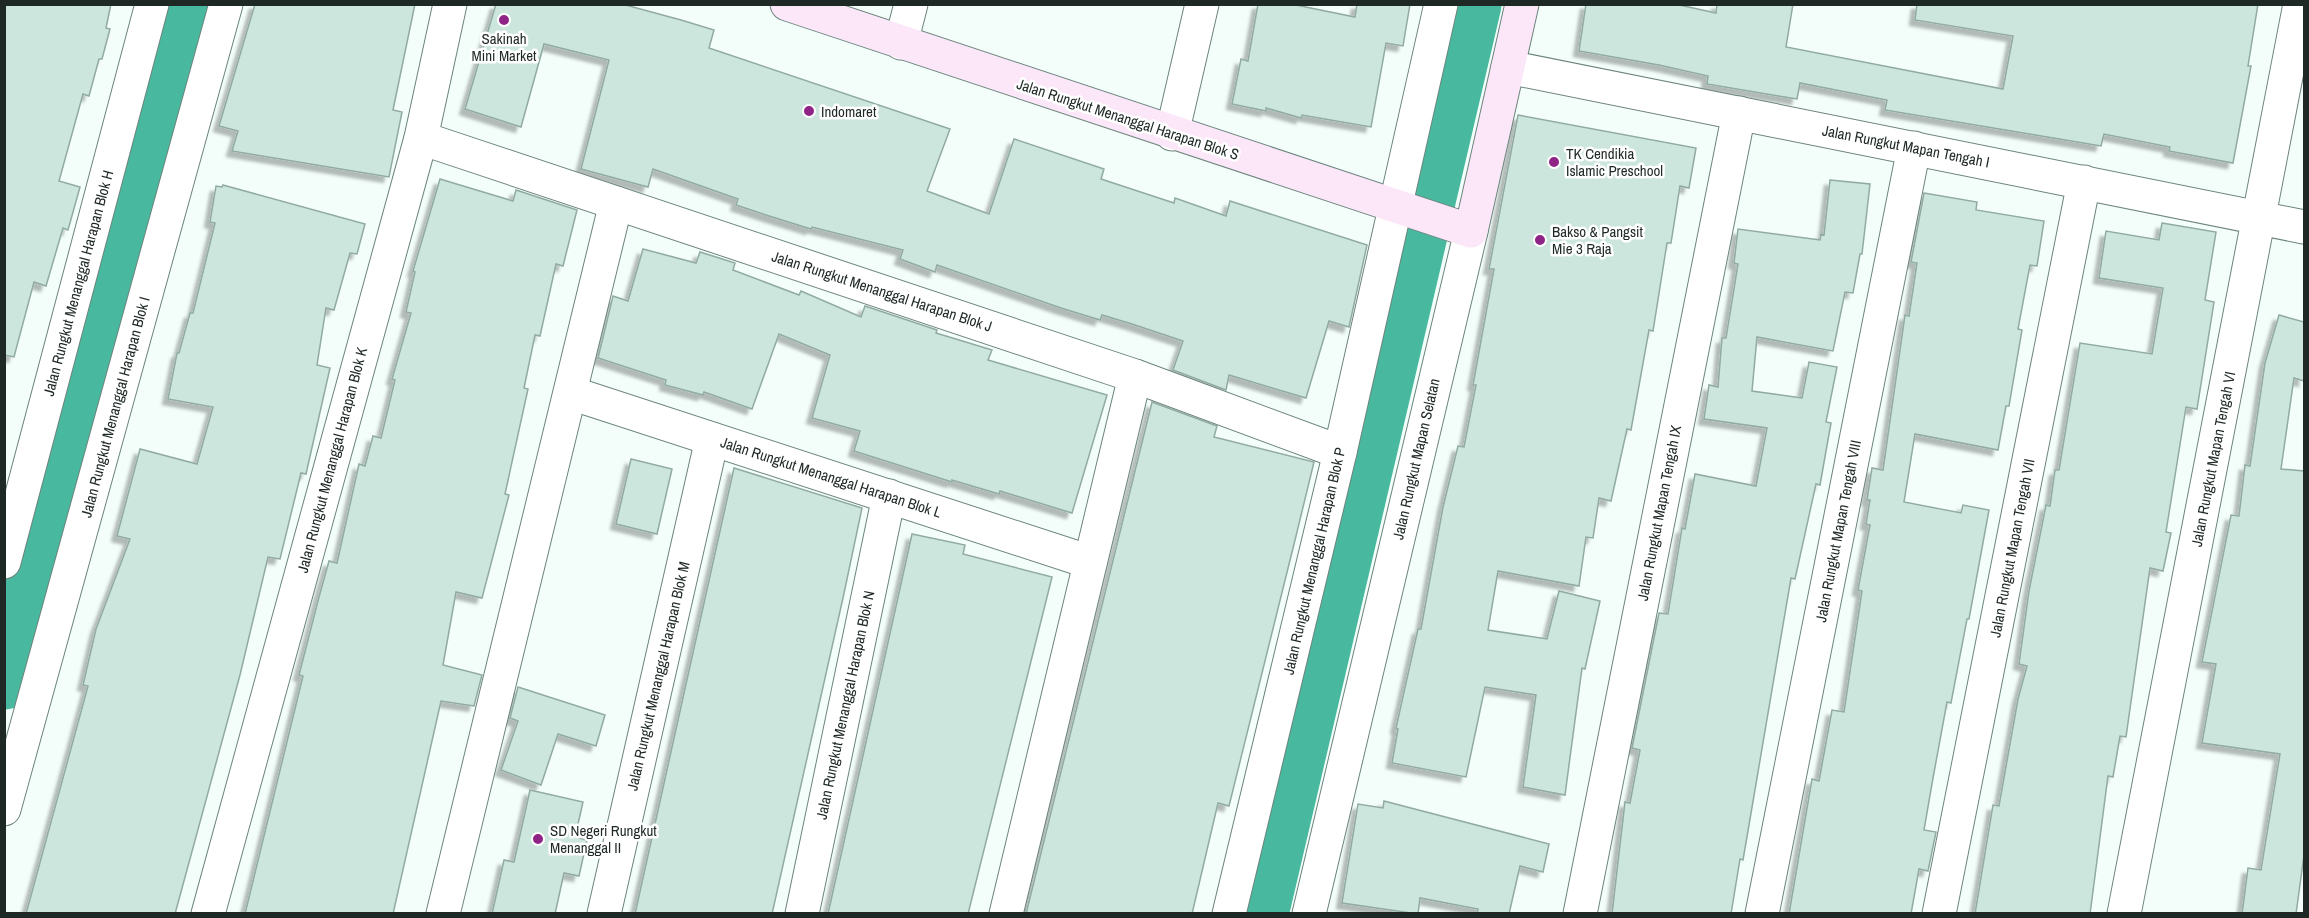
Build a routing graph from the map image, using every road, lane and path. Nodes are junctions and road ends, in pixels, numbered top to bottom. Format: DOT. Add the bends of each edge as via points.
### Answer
graph roads {
  1 [pos="152,4"];
  2 [pos="226,4"];
  3 [pos="450,4"];
  4 [pos="787,4"];
  5 [pos="911,4"];
  6 [pos="1202,4"];
  7 [pos="1442,4"];
  8 [pos="1522,4"];
  9 [pos="2300,4"];
  10 [pos="901,43"];
  11 [pos="1508,67"];
  12 [pos="1739,113"];
  13 [pos="1172,134"];
  14 [pos="421,138"];
  15 [pos="1914,148"];
  16 [pos="2085,182"];
  17 [pos="616,203"];
  18 [pos="1399,209"];
  19 [pos="2260,218"];
  20 [pos="2304,226"];
  21 [pos="1462,228"];
  22 [pos="1135,376"];
  23 [pos="571,393"];
  24 [pos="712,439"];
  25 [pos="1340,452"];
  26 [pos="889,496"];
  27 [pos="4,562"];
  28 [pos="1090,562"];
  29 [pos="4,808"];
  30 [pos="208,914"];
  31 [pos="443,914"];
  32 [pos="604,914"];
  33 [pos="802,914"];
  34 [pos="1005,914"];
  35 [pos="1229,914"];
  36 [pos="1309,914"];
  37 [pos="1580,914"];
  38 [pos="1762,914"];
  39 [pos="1939,914"];
  40 [pos="2124,914"];
  1 -- 27 [label="street, Jalan Rungkut Menanggal Harapan Blok H"];
  2 -- 29 [label="street, Jalan Rungkut Menanggal Harapan Blok I"];
  3 -- 14 [label="street, Jalan Rungkut Menanggal Harapan Blok K"];
  4 -- 10 [label="street, Jalan Rungkut Menanggal Harapan Blok S"];
  5 -- 10 [label="street"];
  6 -- 13 [label="street"];
  7 -- 18 [label="street, Jalan Rungkut Menanggal Harapan Blok P"];
  8 -- 11 [label="street, Jalan Rungkut Mapan Selatan"];
  9 -- 19 [label="street, Jalan Rungkut Mapan Tengah VI"];
  10 -- 13 [label="street, Jalan Rungkut Menanggal Harapan Blok S"];
  11 -- 12 [label="street, Jalan Rungkut Mapan Tengah I"];
  11 -- 21 [label="street, Jalan Rungkut Mapan Selatan"];
  12 -- 15 [label="street, Jalan Rungkut Mapan Tengah I"];
  12 -- 37 [label="street, Jalan Rungkut Mapan Tengah IX"];
  13 -- 18 [label="street, Jalan Rungkut Menanggal Harapan Blok S"];
  14 -- 17 [label="street, Jalan Rungkut Menanggal Harapan Blok J"];
  14 -- 30 [label="street, Jalan Rungkut Menanggal Harapan Blok K"];
  15 -- 16 [label="street, Jalan Rungkut Mapan Tengah I"];
  15 -- 38 [label="street, Jalan Rungkut Mapan Tengah VIII"];
  16 -- 19 [label="street, Jalan Rungkut Mapan Tengah I"];
  16 -- 39 [label="street, Jalan Rungkut Mapan Tengah VII"];
  17 -- 22 [label="street, Jalan Rungkut Menanggal Harapan Blok J"];
  17 -- 23 [label="street"];
  18 -- 21 [label="street, Jalan Rungkut Menanggal Harapan Blok S"];
  18 -- 25 [label="street, Jalan Rungkut Menanggal Harapan Blok P"];
  19 -- 20 [label="street, Jalan Rungkut Mapan Tengah I"];
  19 -- 40 [label="street, Jalan Rungkut Mapan Tengah VI"];
  21 -- 36 [label="street, Jalan Rungkut Mapan Selatan"];
  22 -- 25 [label="street, Jalan Rungkut Menanggal Harapan Blok J"];
  22 -- 28 [label="street"];
  23 -- 24 [label="street, Jalan Rungkut Menanggal Harapan Blok L"];
  23 -- 31 [label="street"];
  24 -- 26 [label="street, Jalan Rungkut Menanggal Harapan Blok L"];
  24 -- 32 [label="street, Jalan Rungkut Menanggal Harapan Blok M"];
  25 -- 35 [label="street, Jalan Rungkut Menanggal Harapan Blok P"];
  26 -- 28 [label="street, Jalan Rungkut Menanggal Harapan Blok L"];
  26 -- 33 [label="street, Jalan Rungkut Menanggal Harapan Blok N"];
  28 -- 34 [label="street"];
}
